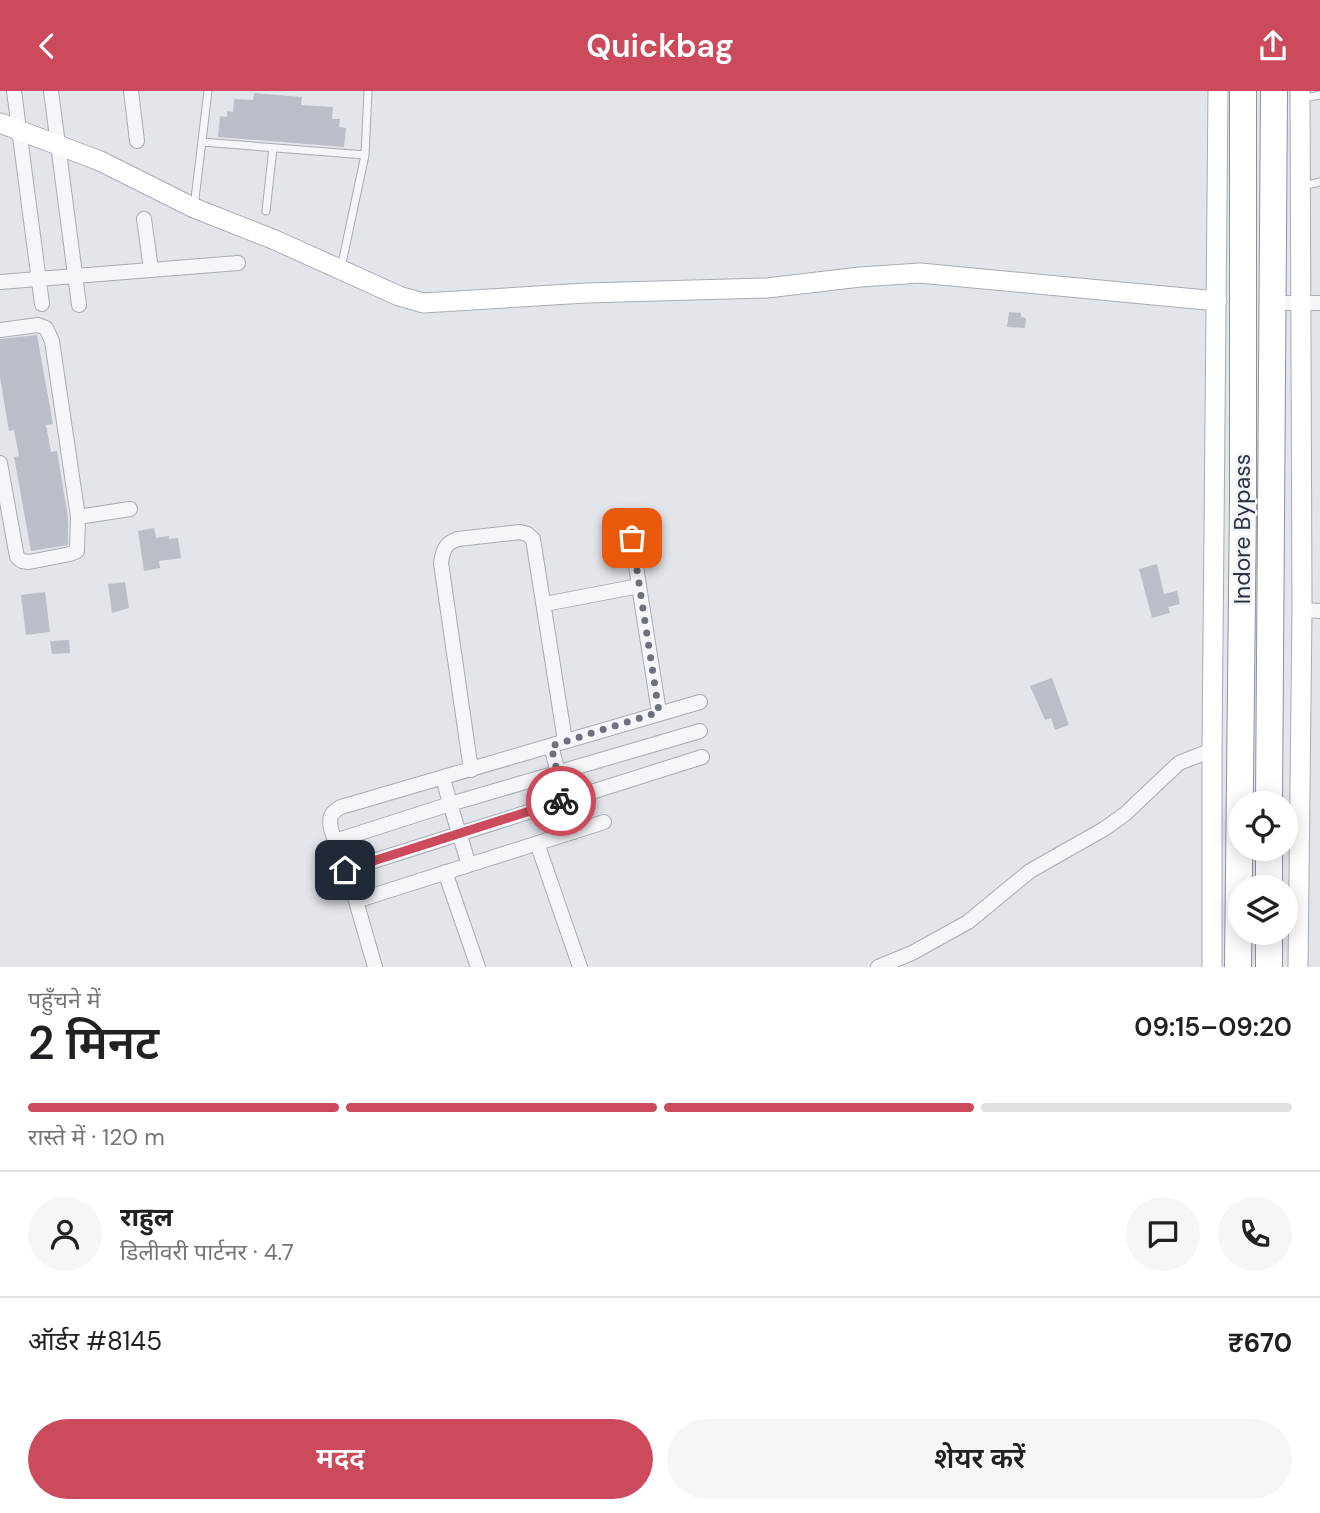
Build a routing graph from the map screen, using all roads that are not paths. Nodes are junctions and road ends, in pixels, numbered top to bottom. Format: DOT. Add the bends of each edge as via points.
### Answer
graph roads {
  1 [pos="14,91"];
  2 [pos="51,91"];
  3 [pos="131,91"];
  4 [pos="208,91"];
  5 [pos="368,91"];
  6 [pos="1218,91"];
  7 [pos="1243,91"];
  8 [pos="1273,91"];
  9 [pos="1300,95"];
  10 [pos="1320,95"];
  11 [pos="9,126"];
  12 [pos="137,141"];
  13 [pos="202,142"];
  14 [pos="57,143"];
  15 [pos="273,148"];
  16 [pos="365,155"];
  17 [pos="1320,182"];
  18 [pos="1299,187"];
  19 [pos="194,208"];
  20 [pos="266,211"];
  21 [pos="144,219"];
  22 [pos="238,263"];
  23 [pos="151,269"];
  24 [pos="341,269"];
  25 [pos="75,276"];
  26 [pos="38,279"];
  27 [pos="0,282"];
  28 [pos="1217,301"];
  29 [pos="1287,303"];
  30 [pos="1320,303"];
  31 [pos="42,304"];
  32 [pos="79,305"];
  33 [pos="0,330"];
  34 [pos="0,463"];
  35 [pos="130,509"];
  36 [pos="78,517"];
  37 [pos="632,538"];
  38 [pos="639,586"];
  39 [pos="545,604"];
  40 [pos="1311,611"];
  41 [pos="700,702"];
  42 [pos="659,712"];
  43 [pos="700,730"];
  44 [pos="558,743"];
  45 [pos="1212,750"];
  46 [pos="702,757"];
  47 [pos="471,770"];
  48 [pos="557,773"];
  49 [pos="443,778"];
  50 [pos="1269,791"];
  51 [pos="564,800"];
  52 [pos="450,804"];
  53 [pos="604,822"];
  54 [pos="574,832"];
  55 [pos="460,833"];
  56 [pos="335,841"];
  57 [pos="537,843"];
  58 [pos="469,865"];
  59 [pos="345,870"];
  60 [pos="444,872"];
  61 [pos="356,901"];
  62 [pos="1269,945"];
  63 [pos="376,967"];
  64 [pos="478,967"];
  65 [pos="580,967"];
  66 [pos="878,967"];
  67 [pos="1212,967"];
  68 [pos="1238,967"];
  69 [pos="1269,967"];
  70 [pos="1298,967"];
  1 -- 11 [label="street"];
  2 -- 14 [label="street"];
  3 -- 12 [label="street"];
  4 -- 13 [label="lane"];
  5 -- 16 [label="lane"];
  6 -- 28 [label="street"];
  7 -- 68 [label="highway, Indore Bypass"];
  8 -- 29 [label="highway, Indore Bypass"];
  9 -- 10 [label="lane"];
  9 -- 18 [label="street"];
  11 -- 14 [label="street"];
  11 -- 26 [label="street"];
  13 -- 15 [label="lane"];
  13 -- 19 [label="lane"];
  14 -- 19 [label="street"];
  14 -- 25 [label="street"];
  15 -- 16 [label="lane"];
  15 -- 20 [label="lane"];
  16 -- 24 [label="lane"];
  17 -- 18 [label="lane"];
  18 -- 29 [label="street"];
  19 -- 24 [label="street"];
  21 -- 23 [label="street"];
  22 -- 23 [label="street"];
  23 -- 25 [label="street"];
  24 -- 28 [label="street" via="423,303 766,288 920,273"];
  25 -- 26 [label="street"];
  25 -- 32 [label="street"];
  26 -- 27 [label="street"];
  26 -- 31 [label="street"];
  28 -- 45 [label="street"];
  29 -- 30 [label="street"];
  29 -- 40 [label="street"];
  29 -- 50 [label="highway, Indore Bypass"];
  33 -- 36 [label="street" via="38,325 46,328 52,341"];
  34 -- 36 [label="street" via="17,557 22,561 77,551"];
  35 -- 36 [label="street"];
  37 -- 38 [label="street"];
  38 -- 39 [label="street"];
  38 -- 42 [label="street"];
  39 -- 44 [label="street"];
  39 -- 47 [label="street" via="534,543 527,534 458,539 443,550 441,563"];
  40 -- 70 [label="street"];
  41 -- 42 [label="street"];
  42 -- 44 [label="street"];
  43 -- 48 [label="street"];
  44 -- 47 [label="street"];
  44 -- 48 [label="street"];
  45 -- 66 [label="street" via="1179,763 1125,814 1030,871 968,922"];
  45 -- 67 [label="street"];
  46 -- 51 [label="street"];
  47 -- 49 [label="street"];
  48 -- 51 [label="street"];
  48 -- 52 [label="street"];
  49 -- 52 [label="street"];
  49 -- 56 [label="street" via="333,811 329,818"];
  51 -- 54 [label="street"];
  51 -- 55 [label="street"];
  52 -- 55 [label="street"];
  52 -- 56 [label="street"];
  53 -- 54 [label="street"];
  54 -- 57 [label="street"];
  55 -- 58 [label="street"];
  55 -- 59 [label="street"];
  56 -- 59 [label="street"];
  57 -- 58 [label="street"];
  57 -- 65 [label="street"];
  58 -- 60 [label="street"];
  59 -- 61 [label="street"];
  60 -- 61 [label="street"];
  60 -- 64 [label="street"];
  61 -- 63 [label="street"];
  62 -- 69 [label="highway"];
}
